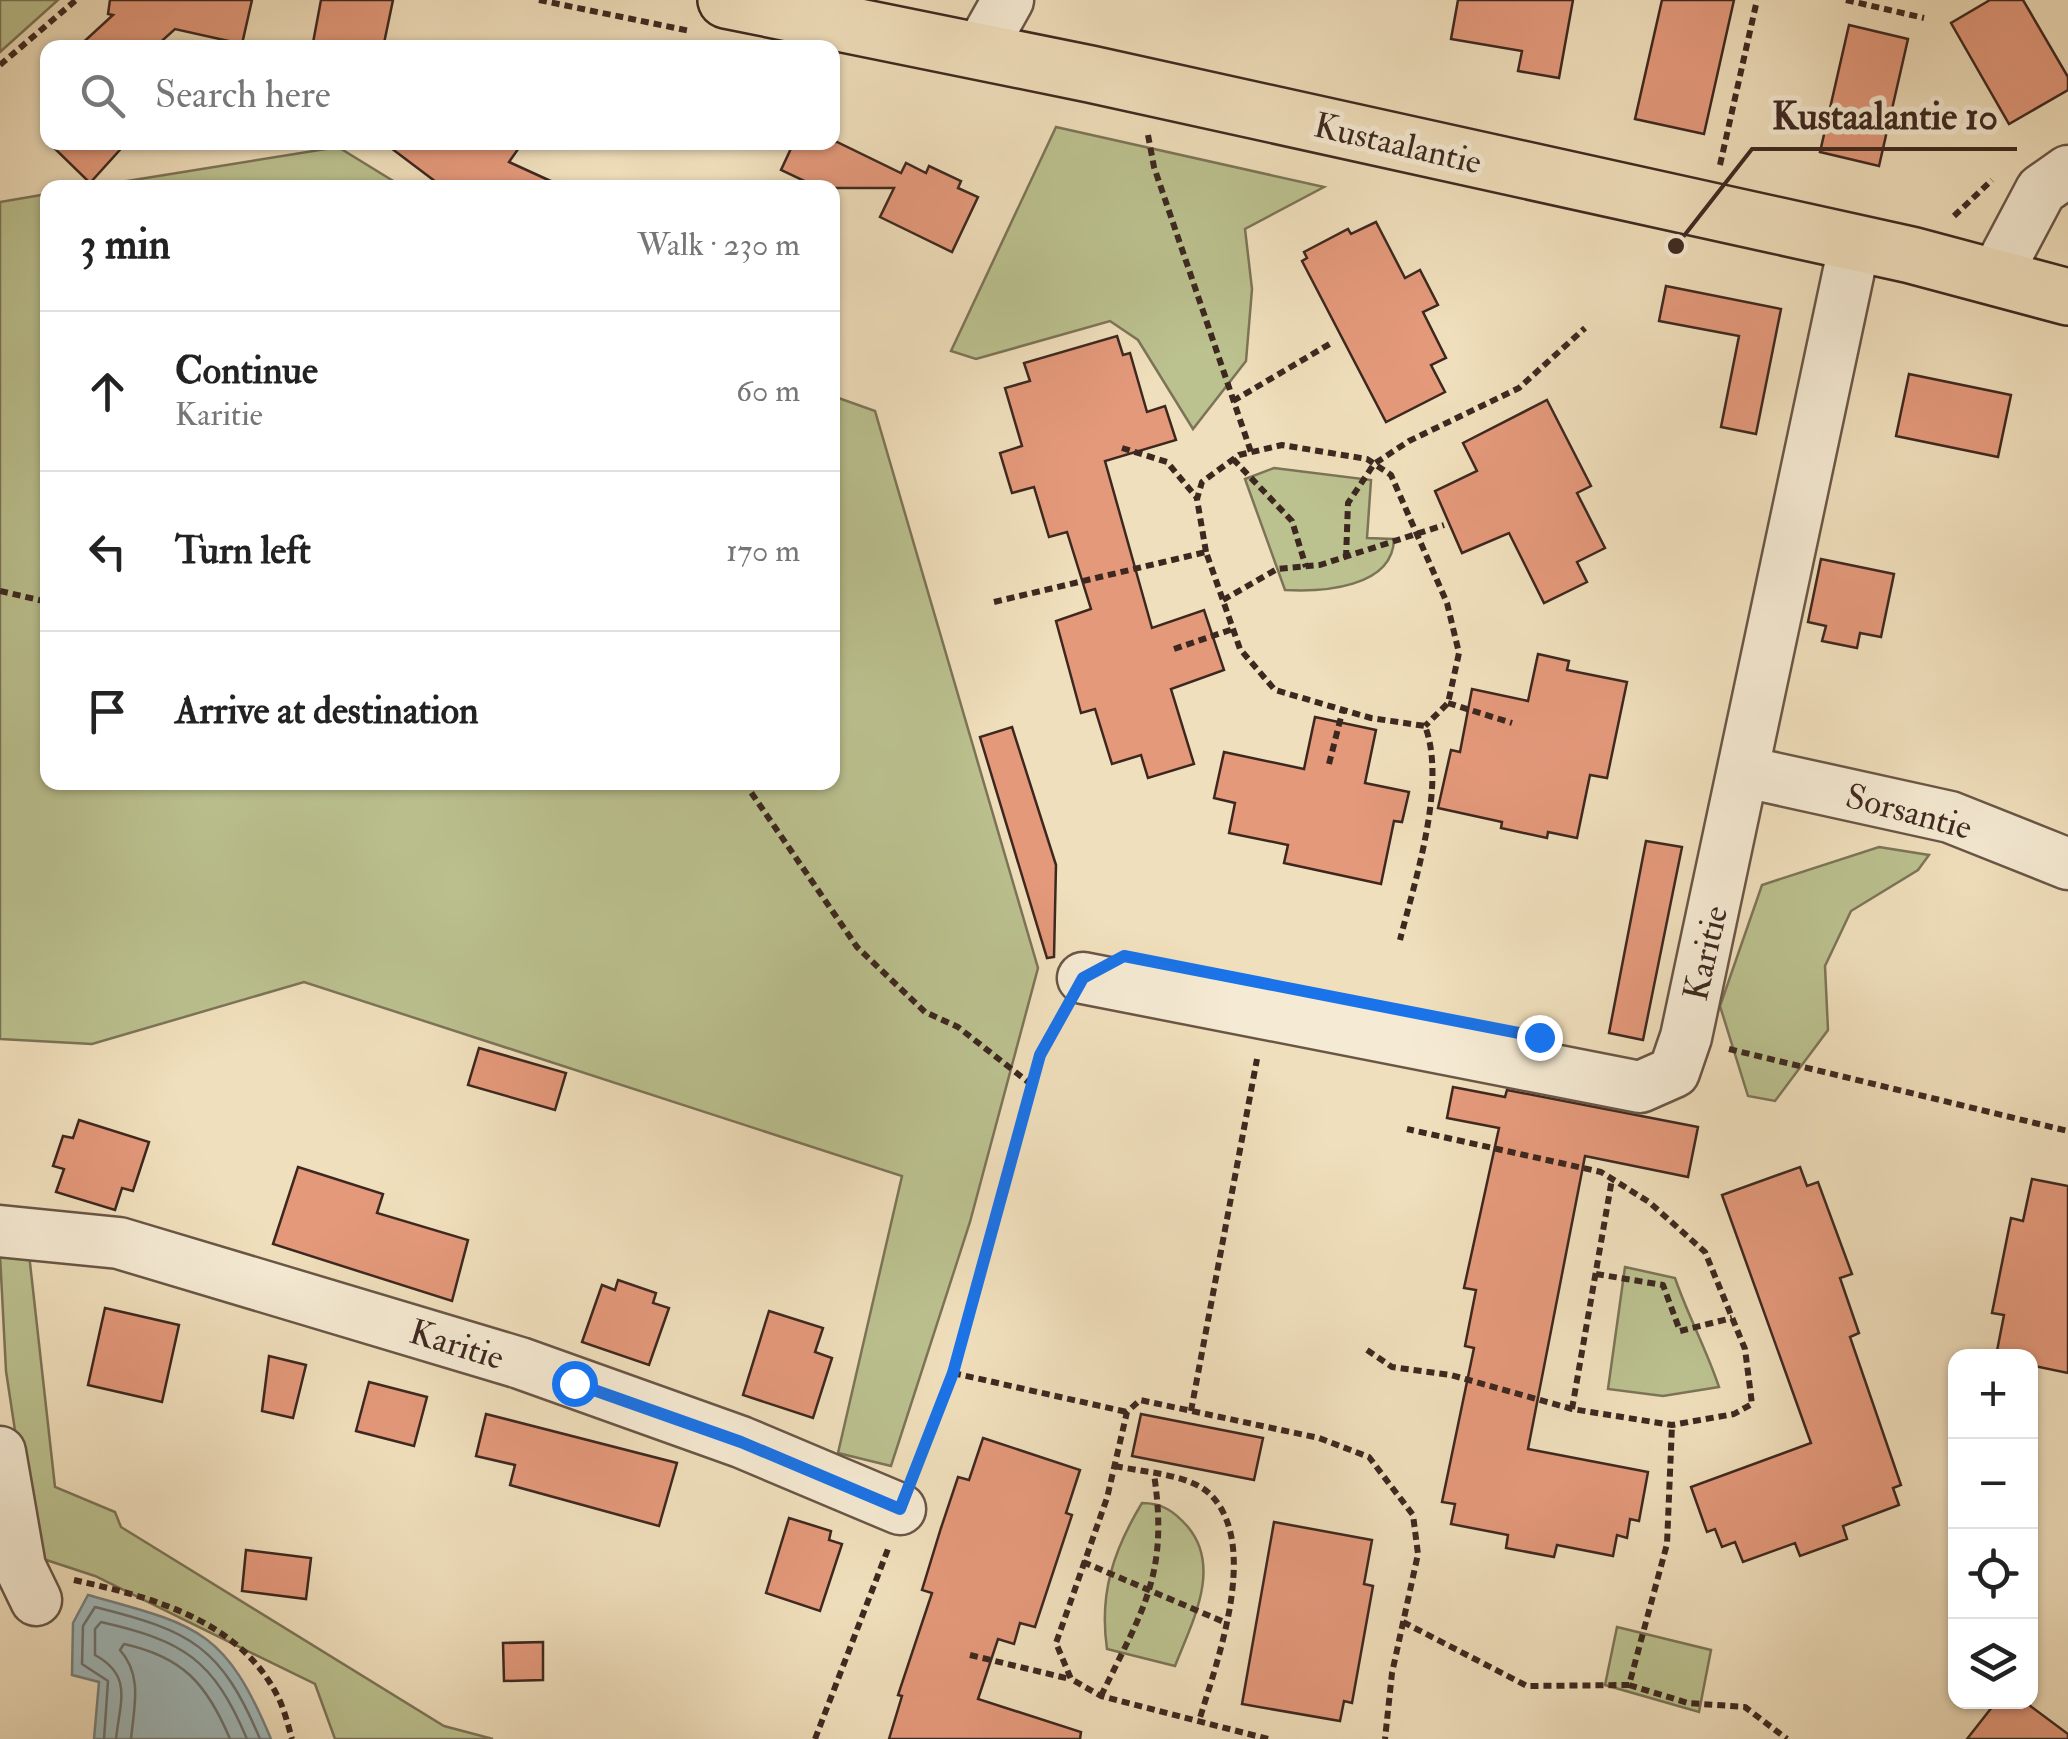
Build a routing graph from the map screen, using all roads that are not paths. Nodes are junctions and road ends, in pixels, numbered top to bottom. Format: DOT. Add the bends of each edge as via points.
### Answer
graph roads {
  1 [pos="1008,0"];
  2 [pos="712,17"];
  3 [pos="980,50"];
  4 [pos="2068,171"];
  5 [pos="1855,242"];
  6 [pos="1996,276"];
  7 [pos="2068,297"];
  8 [pos="1746,772"];
  9 [pos="2068,864"];
  10 [pos="1083,978"];
  11 [pos="0,1231"];
  12 [pos="0,1452"];
  13 [pos="900,1509"];
  14 [pos="28,1584"];
  1 -- 3 [label="street"];
  2 -- 3 [label="main road, Kustaalantie"];
  3 -- 5 [label="main road, Kustaalantie"];
  4 -- 6 [label="street" via="2041,190"];
  5 -- 6 [label="main road, Kustaalantie"];
  5 -- 8 [label="street, Karitie"];
  6 -- 7 [label="main road, Kustaalantie"];
  8 -- 9 [label="street, Sorsantie" via="1950,817"];
  8 -- 10 [label="street, Karitie" via="1686,1037 1674,1072 1640,1087"];
  11 -- 13 [label="street, Karitie" via="119,1243 520,1364 741,1442"];
  12 -- 14 [label="street"];
}
